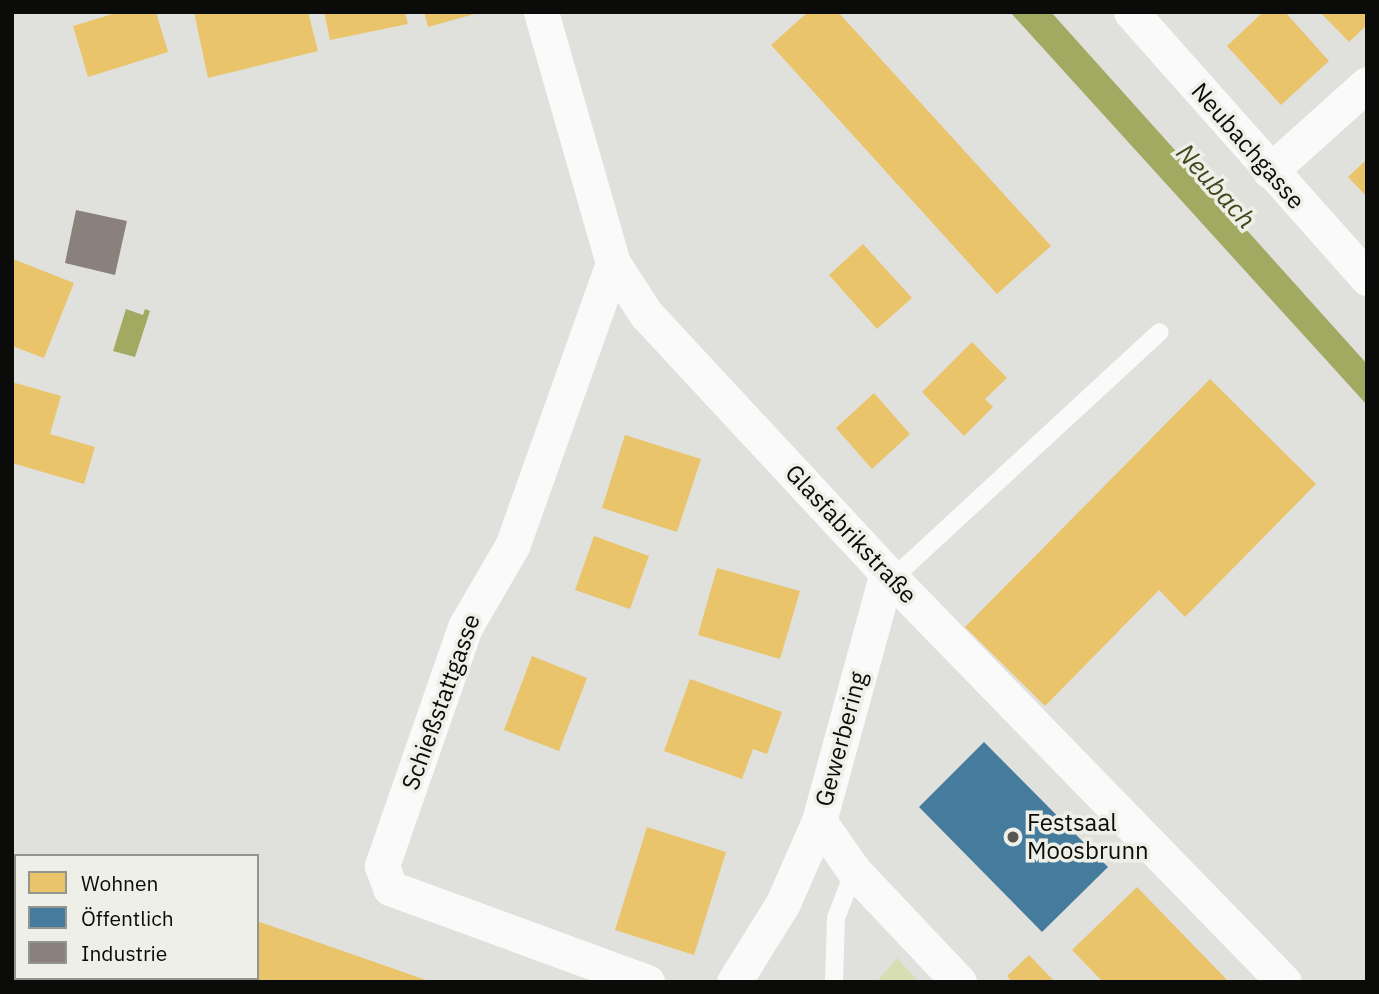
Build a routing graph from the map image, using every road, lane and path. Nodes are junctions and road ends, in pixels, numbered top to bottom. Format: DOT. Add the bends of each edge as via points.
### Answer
graph roads {
  1 [pos="541,12"];
  2 [pos="1131,12"];
  3 [pos="1367,84"];
  4 [pos="1270,171"];
  5 [pos="613,263"];
  6 [pos="1367,278"];
  7 [pos="1160,332"];
  8 [pos="890,576"];
  9 [pos="819,821"];
  10 [pos="854,871"];
  11 [pos="647,982"];
  12 [pos="734,982"];
  13 [pos="834,982"];
  14 [pos="959,982"];
  15 [pos="1284,982"];
  1 -- 5 [label="street, Glasfabrikstraße"];
  2 -- 4 [label="street, Neubachgasse"];
  3 -- 4 [label="street"];
  4 -- 6 [label="street, Neubachgasse"];
  5 -- 8 [label="street, Glasfabrikstraße" via="646,314"];
  5 -- 11 [label="street, Schießstattgasse" via="512,546 465,627 382,866 390,888"];
  7 -- 8 [label="lane"];
  8 -- 9 [label="street, Gewerbering"];
  8 -- 15 [label="street, Glasfabrikstraße"];
  9 -- 10 [label="street, Gewerbering"];
  9 -- 12 [label="street" via="783,903"];
  10 -- 13 [label="lane" via="836,918"];
  10 -- 14 [label="street, Gewerbering"];
}
